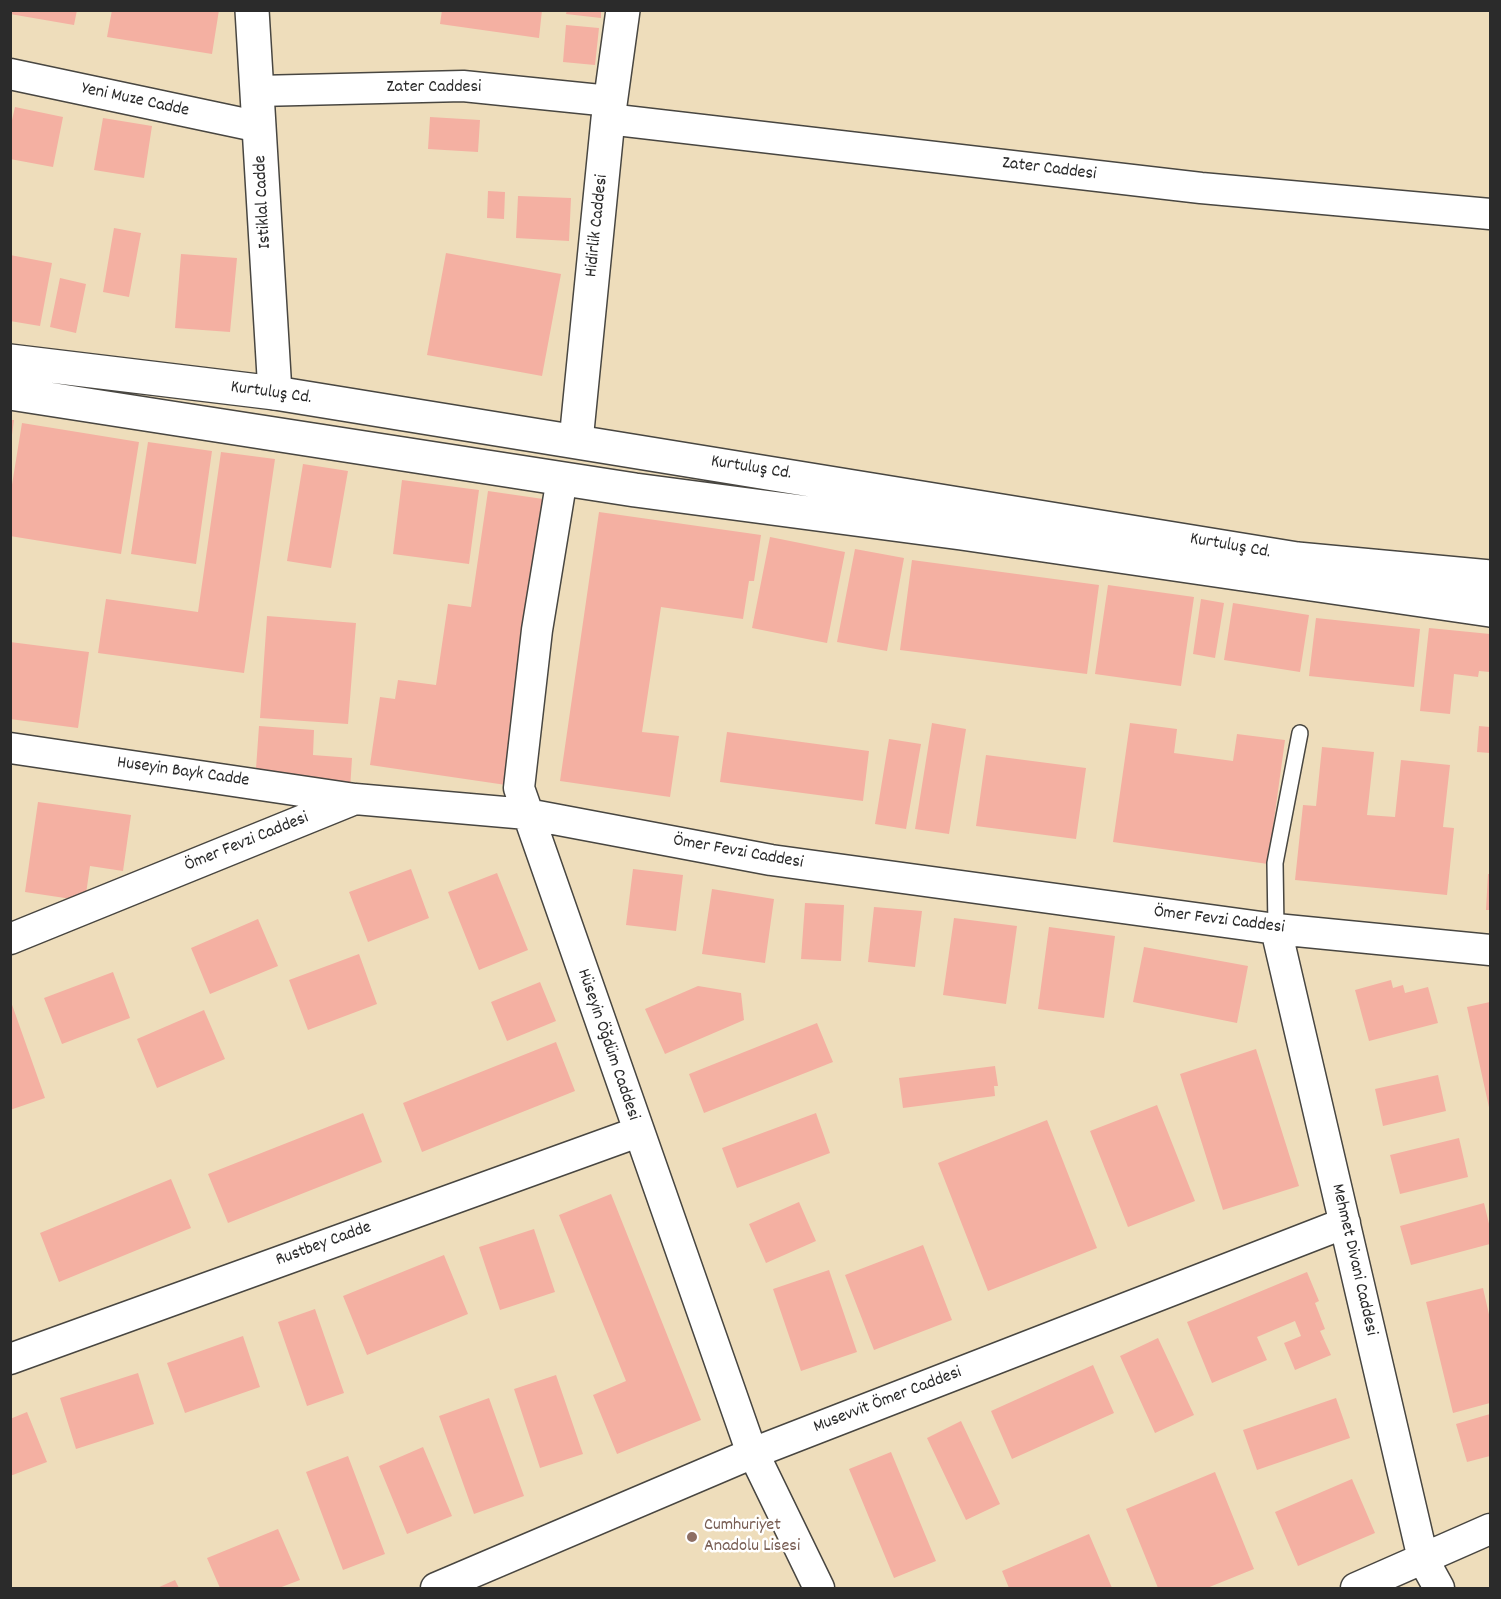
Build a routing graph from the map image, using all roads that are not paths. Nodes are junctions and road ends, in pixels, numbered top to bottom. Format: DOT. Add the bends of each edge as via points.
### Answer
graph roads {
  1 [pos="252,10"];
  2 [pos="623,10"];
  3 [pos="10,74"];
  4 [pos="258,91"];
  5 [pos="609,110"];
  6 [pos="260,127"];
  7 [pos="1491,214"];
  8 [pos="10,361"];
  9 [pos="10,393"];
  10 [pos="274,393"];
  11 [pos="576,441"];
  12 [pos="562,478"];
  13 [pos="1491,577"];
  14 [pos="1491,610"];
  15 [pos="1300,733"];
  16 [pos="10,748"];
  17 [pos="355,799"];
  18 [pos="527,814"];
  19 [pos="1276,928"];
  20 [pos="10,939"];
  21 [pos="1491,951"];
  22 [pos="638,1132"];
  23 [pos="1345,1224"];
  24 [pos="10,1359"];
  25 [pos="753,1453"];
  26 [pos="1491,1529"];
  27 [pos="1423,1559"];
  28 [pos="436,1588"];
  29 [pos="819,1588"];
  30 [pos="1356,1588"];
  31 [pos="1439,1588"];
  1 -- 4 [label="main road, Istiklal Cadde"];
  2 -- 5 [label="main road, Hidirlik Caddesi"];
  3 -- 6 [label="street, Yeni Muze Cadde"];
  4 -- 5 [label="street, Zater Caddesi" via="462,86"];
  4 -- 6 [label="main road, Istiklal Cadde"];
  5 -- 7 [label="street, Zater Caddesi" via="1201,188"];
  5 -- 11 [label="main road, Hidirlik Caddesi"];
  6 -- 10 [label="main road, Istiklal Cadde"];
  8 -- 10 [label="main road, Kurtuluş Cd."];
  9 -- 12 [label="main road, Kurtuluş Cd."];
  10 -- 11 [label="main road, Kurtuluş Cd."];
  11 -- 13 [label="main road, Kurtuluş Cd." via="1297,558"];
  12 -- 14 [label="main road, Kurtuluş Cd."];
  12 -- 18 [label="street, Hüseyin Öğdüm Caddesi" via="537,630 519,788"];
  15 -- 19 [label="lane" via="1275,863"];
  16 -- 17 [label="street, Huseyin Bayk Cadde"];
  17 -- 18 [label="street, Ömer Fevzi Caddesi"];
  17 -- 20 [label="street, Ömer Fevzi Caddesi"];
  18 -- 19 [label="street, Ömer Fevzi Caddesi" via="771,860"];
  18 -- 22 [label="street, Hüseyin Öğdüm Caddesi"];
  19 -- 21 [label="street, Ömer Fevzi Caddesi"];
  19 -- 23 [label="street, Mehmet Divani Caddesi"];
  22 -- 24 [label="street, Rustbey Cadde"];
  22 -- 25 [label="street, Hüseyin Öğdüm Caddesi"];
  23 -- 25 [label="street, Musevvit Ömer Caddesi"];
  23 -- 27 [label="street, Mehmet Divani Caddesi"];
  25 -- 28 [label="street, Musevvit Ömer Caddesi"];
  25 -- 29 [label="street, Hüseyin Öğdüm Caddesi"];
  26 -- 27 [label="street"];
  27 -- 30 [label="street"];
  27 -- 31 [label="street, Mehmet Divani Caddesi"];
}
